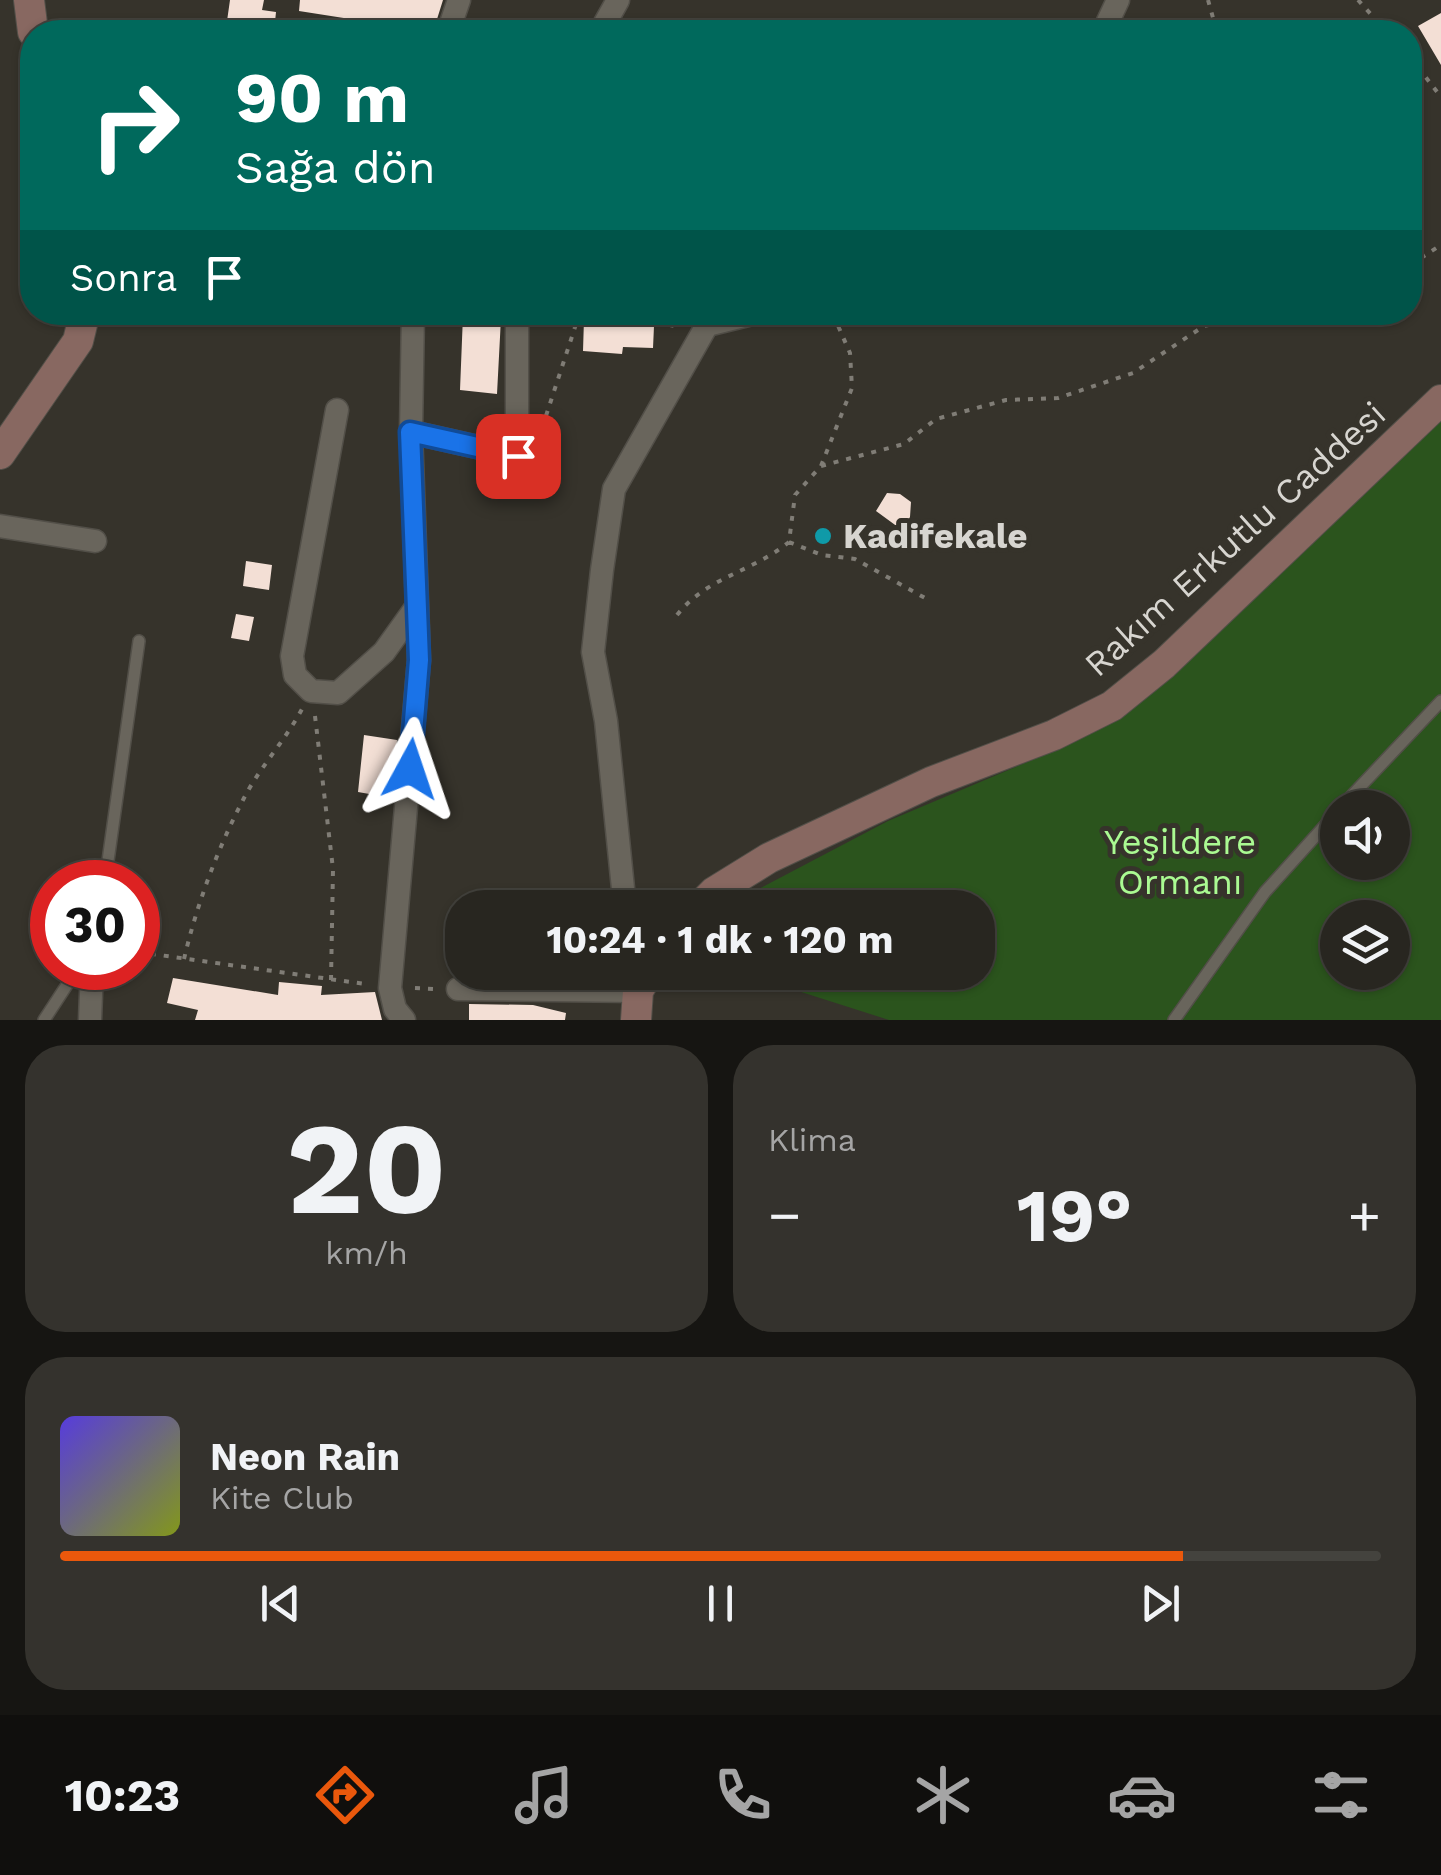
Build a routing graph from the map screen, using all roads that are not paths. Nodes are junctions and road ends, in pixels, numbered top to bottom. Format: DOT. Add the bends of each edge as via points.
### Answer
graph roads {
  1 [pos="82,325"];
  2 [pos="412,325"];
  3 [pos="518,325"];
  4 [pos="703,325"];
  5 [pos="1441,400"];
  6 [pos="337,410"];
  7 [pos="410,432"];
  8 [pos="0,454"];
  9 [pos="0,526"];
  10 [pos="95,541"];
  11 [pos="418,606"];
  12 [pos="139,641"];
  13 [pos="1441,701"];
  14 [pos="1357,790"];
  15 [pos="1320,830"];
  16 [pos="107,860"];
  17 [pos="623,890"];
  18 [pos="717,890"];
  19 [pos="64,990"];
  20 [pos="91,990"];
  21 [pos="44,1020"];
  22 [pos="90,1020"];
  23 [pos="404,1020"];
  24 [pos="1174,1020"];
  1 -- 8 [label="main road" via="78,341"];
  2 -- 7 [label="street"];
  3 -- 7 [label="street" via="518,456"];
  4 -- 17 [label="street" via="614,489 604,554 593,652"];
  5 -- 18 [label="main road, Rakım Erkutlu Caddesi" via="1112,706 932,782"];
  6 -- 11 [label="street" via="292,656 295,675 311,692 338,693 360,677"];
  7 -- 11 [label="street"];
  9 -- 10 [label="street"];
  11 -- 23 [label="street" via="390,988"];
  12 -- 16 [label="lane"];
  13 -- 14 [label="lane"];
  15 -- 24 [label="lane" via="1264,892"];
  19 -- 21 [label="lane"];
  20 -- 22 [label="street"];
}
